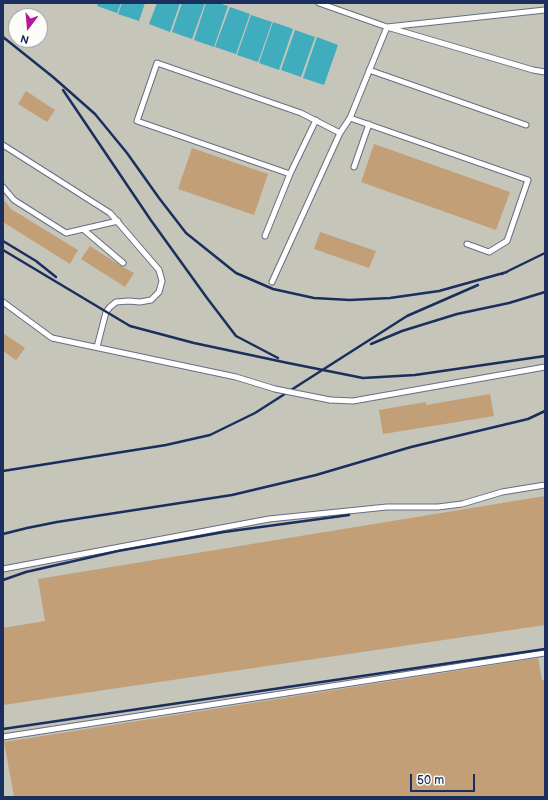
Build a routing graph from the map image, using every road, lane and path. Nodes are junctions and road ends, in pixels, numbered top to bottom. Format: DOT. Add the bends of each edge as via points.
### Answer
graph roads {
  1 [pos="319,3"];
  2 [pos="545,10"];
  3 [pos="387,27"];
  4 [pos="369,70"];
  5 [pos="545,72"];
  6 [pos="350,118"];
  7 [pos="316,120"];
  8 [pos="369,124"];
  9 [pos="526,126"];
  10 [pos="340,133"];
  11 [pos="3,145"];
  12 [pos="354,167"];
  13 [pos="290,174"];
  14 [pos="3,187"];
  15 [pos="118,221"];
  16 [pos="84,228"];
  17 [pos="265,236"];
  18 [pos="467,244"];
  19 [pos="123,263"];
  20 [pos="272,282"];
  21 [pos="3,302"];
  22 [pos="97,347"];
  23 [pos="545,367"];
  24 [pos="545,485"];
  25 [pos="3,568"];
  26 [pos="545,653"];
  27 [pos="3,737"];
  1 -- 3 [label="lane"];
  2 -- 3 [label="lane"];
  3 -- 4 [label="lane"];
  3 -- 5 [label="lane"];
  4 -- 6 [label="lane"];
  4 -- 9 [label="lane"];
  6 -- 8 [label="lane"];
  6 -- 10 [label="lane"];
  7 -- 10 [label="lane"];
  7 -- 13 [label="lane"];
  7 -- 13 [label="lane" via="157,64 137,121"];
  8 -- 12 [label="lane"];
  8 -- 18 [label="lane" via="528,180 506,241 488,252"];
  10 -- 20 [label="lane"];
  11 -- 15 [label="lane" via="110,212"];
  13 -- 17 [label="lane"];
  14 -- 16 [label="lane" via="14,200 66,233"];
  15 -- 16 [label="lane"];
  15 -- 22 [label="lane" via="159,270 162,281 159,292 151,300 116,302 110,307 106,312"];
  16 -- 19 [label="lane"];
  21 -- 22 [label="lane" via="52,338"];
  22 -- 23 [label="lane, bridge" via="330,400 353,401"];
  24 -- 25 [label="lane" via="502,492 438,508 387,506 269,519"];
  26 -- 27 [label="lane"];
}
